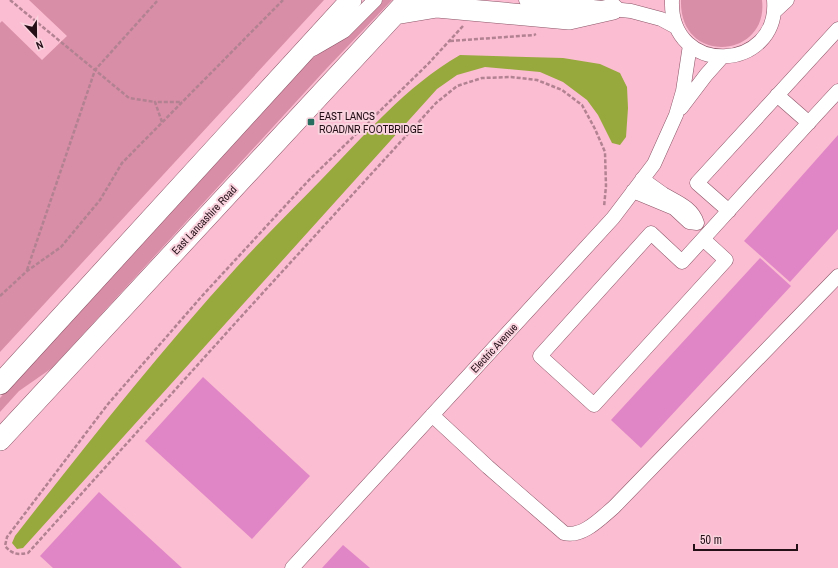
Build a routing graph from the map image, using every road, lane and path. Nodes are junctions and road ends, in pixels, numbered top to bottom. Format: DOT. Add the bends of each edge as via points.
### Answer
graph roads {
  1 [pos="10,0"];
  2 [pos="158,0"];
  3 [pos="283,0"];
  4 [pos="351,0"];
  5 [pos="375,0"];
  6 [pos="526,0"];
  7 [pos="672,0"];
  8 [pos="787,0"];
  9 [pos="774,6"];
  10 [pos="402,7"];
  11 [pos="613,9"];
  12 [pos="466,23"];
  13 [pos="676,27"];
  14 [pos="838,29"];
  15 [pos="540,31"];
  16 [pos="450,40"];
  17 [pos="690,45"];
  18 [pos="722,57"];
  19 [pos="297,59"];
  20 [pos="95,70"];
  21 [pos="838,91"];
  22 [pos="777,95"];
  23 [pos="155,102"];
  24 [pos="182,102"];
  25 [pos="676,115"];
  26 [pos="162,122"];
  27 [pos="809,123"];
  28 [pos="642,179"];
  29 [pos="633,191"];
  30 [pos="604,207"];
  31 [pos="729,211"];
  32 [pos="697,224"];
  33 [pos="706,236"];
  34 [pos="27,271"];
  35 [pos="838,276"];
  36 [pos="0,296"];
  37 [pos="60,375"];
  38 [pos="0,384"];
  39 [pos="432,415"];
  40 [pos="0,425"];
  41 [pos="0,440"];
  42 [pos="292,568"];
  1 -- 20 [label="path"];
  2 -- 20 [label="path"];
  3 -- 24 [label="path"];
  4 -- 19 [label="highway"];
  5 -- 19 [label="street" via="344,31"];
  6 -- 11 [label="street"];
  7 -- 13 [label="street"];
  8 -- 9 [label="street"];
  9 -- 18 [label="street" via="771,24 756,44 734,56"];
  10 -- 11 [label="highway" via="437,7 569,19"];
  10 -- 37 [label="highway, East Lancashire Road"];
  11 -- 13 [label="street" via="646,14"];
  12 -- 16 [label="path"];
  13 -- 17 [label="street"];
  14 -- 22 [label="street"];
  15 -- 16 [label="path" via="534,35"];
  16 -- 30 [label="path" via="309,180 202,296 108,404 7,537 5,546 10,552 19,555 28,553 431,109 457,86 482,78 511,77 537,80 562,90 582,105 606,152"];
  17 -- 18 [label="street" via="705,54"];
  17 -- 25 [label="street, Electric Avenue"];
  18 -- 25 [label="street, Electric Avenue"];
  19 -- 38 [label="highway"];
  20 -- 23 [label="path" via="129,98"];
  20 -- 34 [label="path"];
  21 -- 27 [label="street"];
  22 -- 27 [label="street"];
  22 -- 31 [label="street" via="697,183"];
  23 -- 24 [label="path"];
  23 -- 26 [label="path"];
  24 -- 26 [label="path"];
  25 -- 28 [label="street, Electric Avenue" via="654,164"];
  26 -- 34 [label="path" via="122,163 100,200 61,247"];
  27 -- 31 [label="street"];
  28 -- 29 [label="street, Electric Avenue"];
  28 -- 32 [label="street" via="680,202 695,216"];
  29 -- 32 [label="street" via="674,208 689,222"];
  29 -- 39 [label="street, Electric Avenue" via="613,218"];
  31 -- 33 [label="street"];
  32 -- 33 [label="street"];
  33 -- 33 [label="street" via="726,260 594,405 540,356 651,233 682,262"];
  34 -- 36 [label="path"];
  35 -- 39 [label="street" via="614,507 592,525 572,535 564,533"];
  37 -- 40 [label="street"];
  37 -- 41 [label="highway, East Lancashire Road"];
  39 -- 42 [label="street, Electric Avenue"];
}
